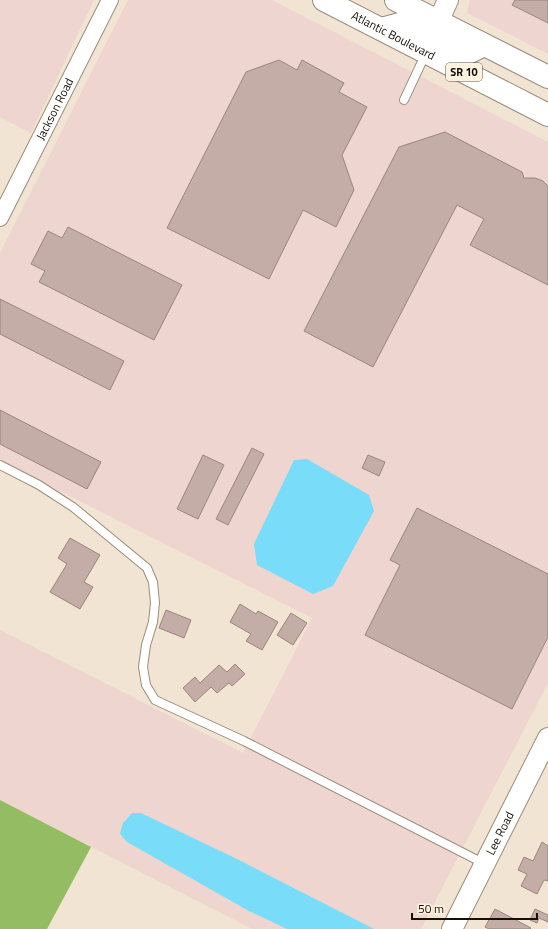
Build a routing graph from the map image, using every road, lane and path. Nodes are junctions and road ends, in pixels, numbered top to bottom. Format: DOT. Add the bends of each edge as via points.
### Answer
graph roads {
  1 [pos="110,0"];
  2 [pos="324,0"];
  3 [pos="396,0"];
  4 [pos="448,0"];
  5 [pos="438,22"];
  6 [pos="381,29"];
  7 [pos="484,45"];
  8 [pos="426,52"];
  9 [pos="548,77"];
  10 [pos="404,100"];
  11 [pos="548,115"];
  12 [pos="1,212"];
  13 [pos="0,465"];
  14 [pos="548,738"];
  15 [pos="485,864"];
  16 [pos="452,929"];
  1 -- 12 [label="street, Jackson Road"];
  2 -- 6 [label="highway, Atlantic Boulevard / SR 10"];
  3 -- 5 [label="highway, SR 10"];
  4 -- 5 [label="street"];
  5 -- 6 [label="highway" via="432,33 425,34 403,23"];
  5 -- 7 [label="highway, SR 10"];
  6 -- 8 [label="highway, Atlantic Boulevard / SR 10"];
  7 -- 8 [label="highway" via="466,54 434,43"];
  7 -- 9 [label="highway, SR 10"];
  8 -- 10 [label="lane"];
  8 -- 11 [label="highway, Atlantic Boulevard / SR 10"];
  13 -- 15 [label="lane" via="39,485 73,507 147,568 153,582 155,603 143,667 146,685 155,700 244,741"];
  14 -- 15 [label="street, Lee Road"];
  15 -- 16 [label="street, Lee Road"];
}
